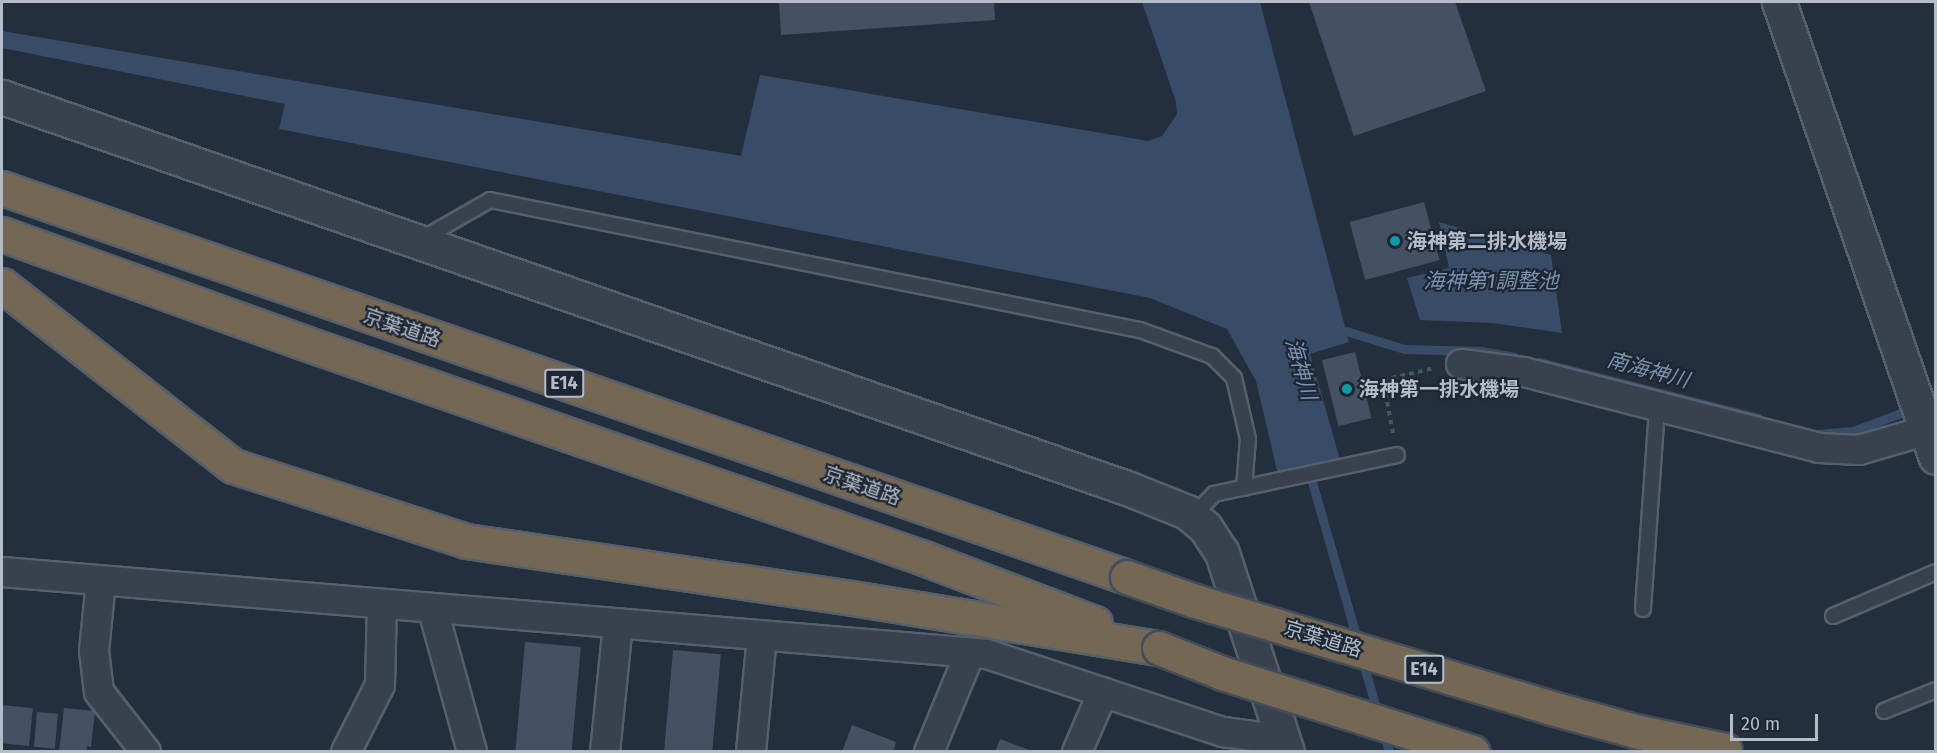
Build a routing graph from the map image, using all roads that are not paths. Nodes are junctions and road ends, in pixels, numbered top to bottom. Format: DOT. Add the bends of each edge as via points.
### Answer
graph roads {
  1 [pos="1779,2"];
  2 [pos="2,97"];
  3 [pos="2,188"];
  4 [pos="2,234"];
  5 [pos="418,242"];
  6 [pos="2,285"];
  7 [pos="1461,364"];
  8 [pos="1657,407"];
  9 [pos="1932,438"];
  10 [pos="1397,455"];
  11 [pos="1244,488"];
  12 [pos="1192,516"];
  13 [pos="2,572"];
  14 [pos="1935,572"];
  15 [pos="101,581"];
  16 [pos="382,605"];
  17 [pos="1643,609"];
  18 [pos="433,610"];
  19 [pos="1833,616"];
  20 [pos="618,625"];
  21 [pos="762,636"];
  22 [pos="1159,648"];
  23 [pos="969,653"];
  24 [pos="1935,690"];
  25 [pos="1102,692"];
  26 [pos="1884,711"];
  27 [pos="1246,744"];
  28 [pos="1285,746"];
  29 [pos="137,749"];
  30 [pos="1728,751"];
  31 [pos="346,752"];
  32 [pos="472,752"];
  33 [pos="605,752"];
  34 [pos="751,752"];
  35 [pos="929,752"];
  36 [pos="1077,752"];
  37 [pos="1473,752"];
  1 -- 9 [label="street"];
  2 -- 5 [label="street"];
  3 -- 30 [label="highway, 京葉道路 / E14, bridge" via="1192,600 1548,707"];
  4 -- 22 [label="highway, E14" via="921,557"];
  5 -- 11 [label="lane" via="490,200 1140,330 1212,356 1234,378 1248,439"];
  5 -- 12 [label="street" via="1127,488"];
  6 -- 22 [label="highway" via="233,466 466,541"];
  7 -- 8 [label="street" via="1524,372"];
  8 -- 9 [label="street" via="1819,448 1859,450"];
  8 -- 17 [label="lane"];
  10 -- 11 [label="lane"];
  11 -- 12 [label="lane" via="1214,494"];
  12 -- 28 [label="street" via="1205,527 1222,553"];
  13 -- 15 [label="street"];
  14 -- 19 [label="lane"];
  15 -- 16 [label="street"];
  15 -- 29 [label="street" via="94,651 99,692"];
  16 -- 18 [label="street"];
  16 -- 31 [label="street" via="380,686"];
  18 -- 20 [label="street"];
  18 -- 32 [label="street"];
  20 -- 21 [label="street"];
  20 -- 33 [label="street"];
  21 -- 23 [label="street"];
  21 -- 34 [label="street"];
  22 -- 37 [label="highway, E14, bridge" via="1222,673"];
  23 -- 25 [label="street" via="987,654"];
  23 -- 35 [label="street"];
  24 -- 26 [label="lane"];
  25 -- 27 [label="street" via="1223,732"];
  25 -- 36 [label="street"];
  27 -- 28 [label="street"];
}
